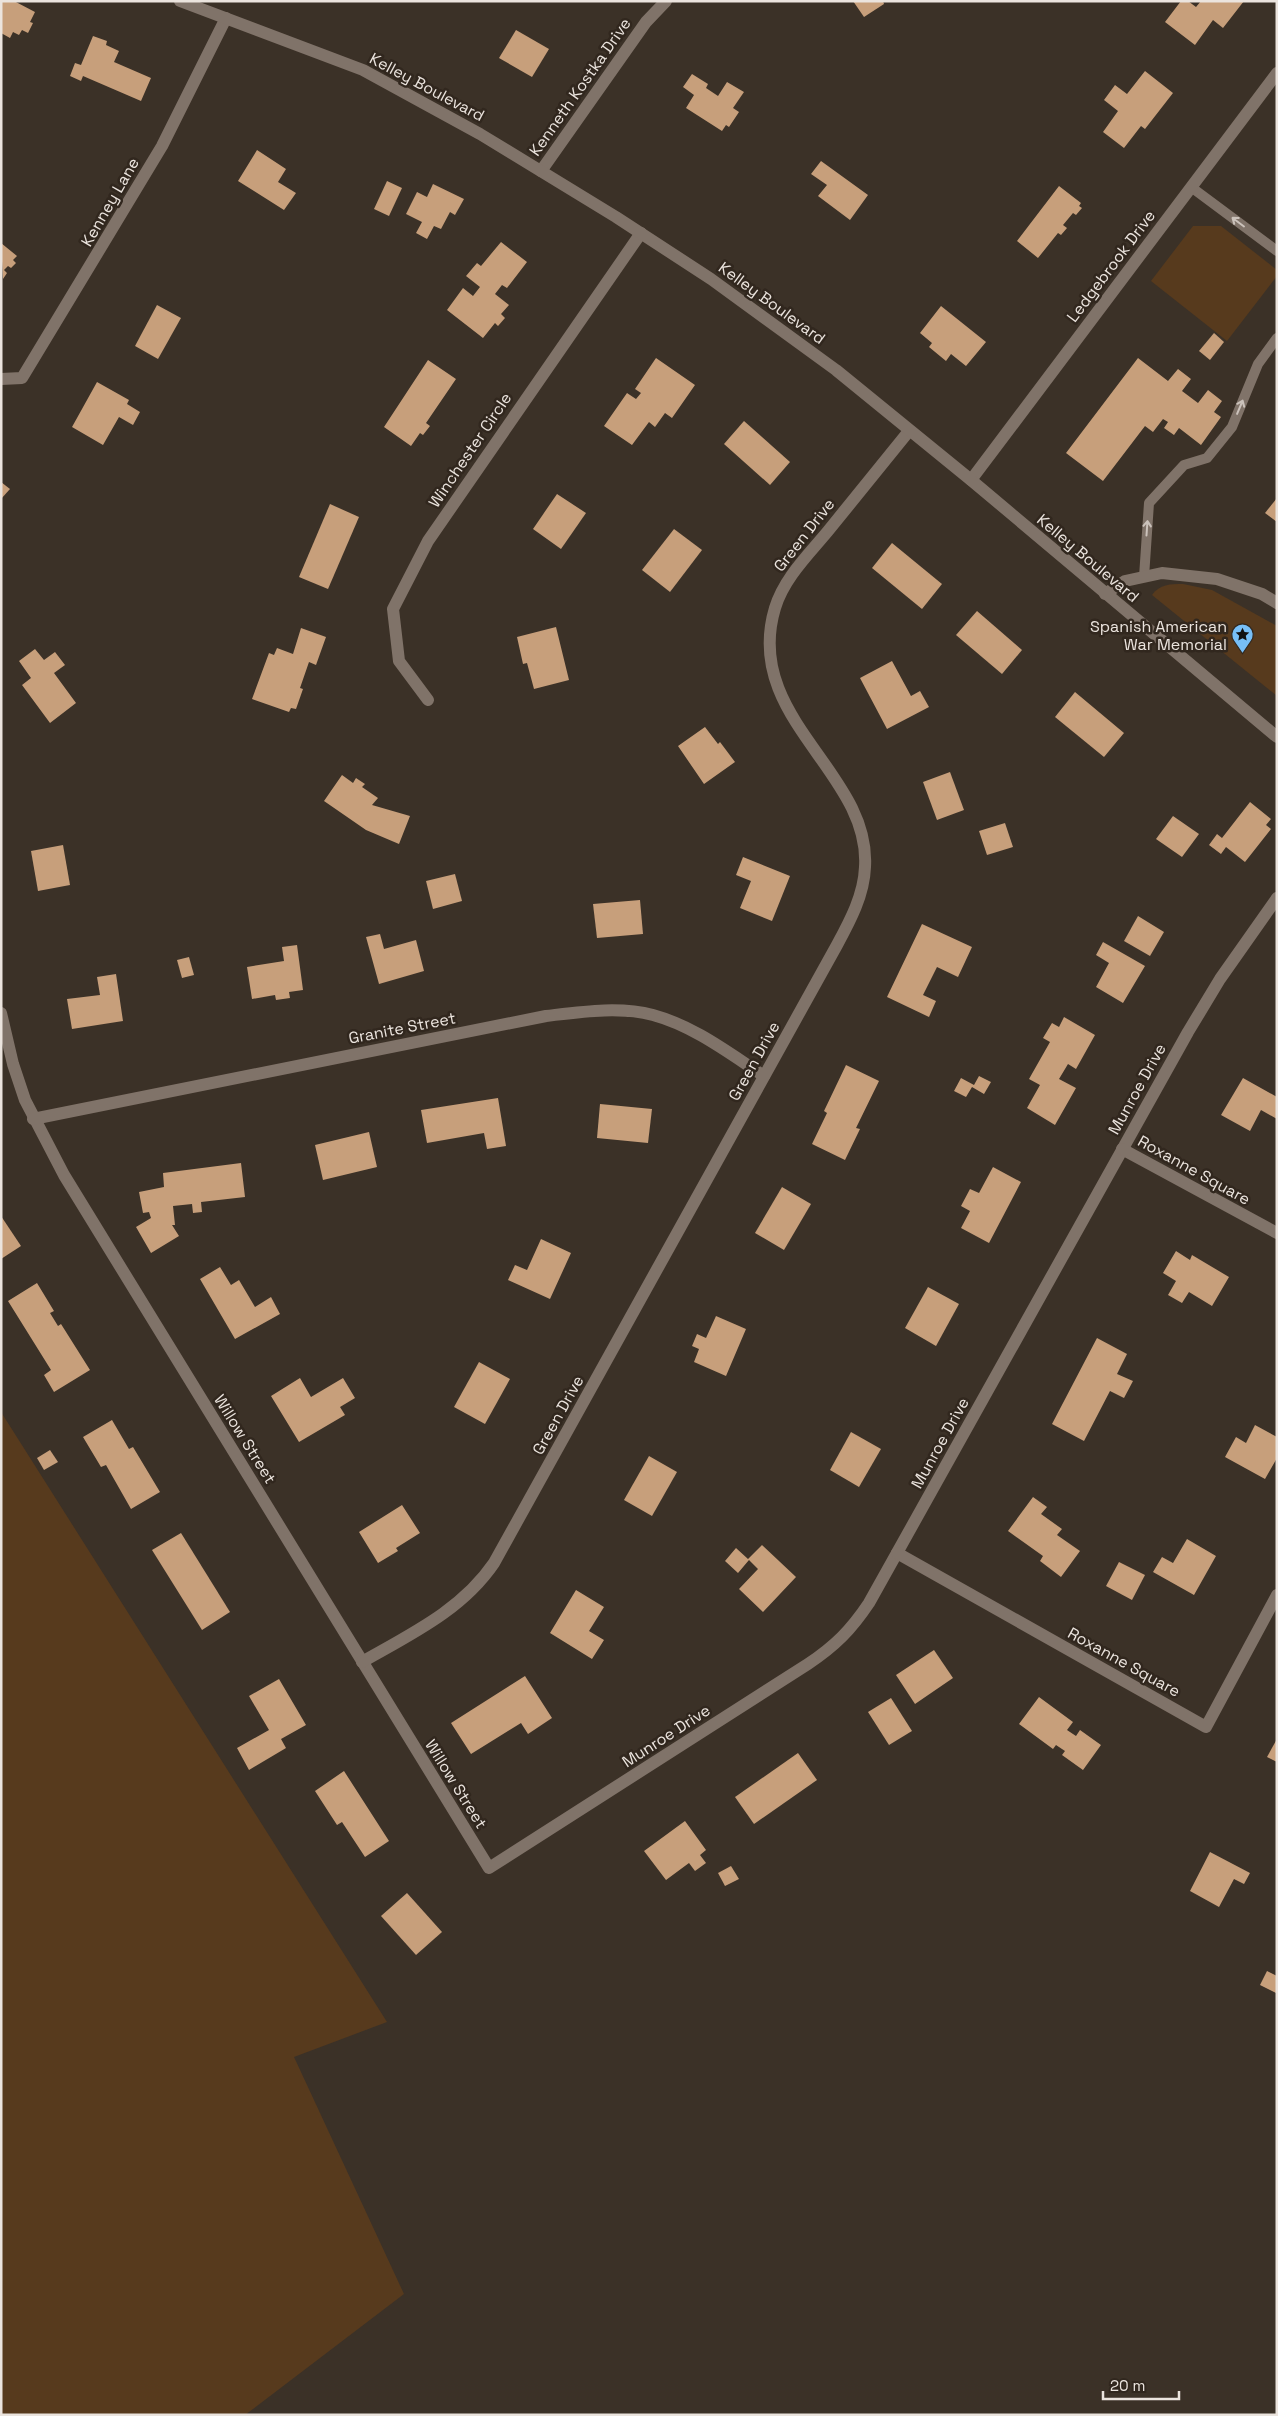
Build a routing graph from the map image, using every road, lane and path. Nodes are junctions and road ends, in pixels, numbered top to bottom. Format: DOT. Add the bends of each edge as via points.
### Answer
graph roads {
  1 [pos="180,1"];
  2 [pos="666,1"];
  3 [pos="226,18"];
  4 [pos="1277,72"];
  5 [pos="540,171"];
  6 [pos="1191,187"];
  7 [pos="641,233"];
  8 [pos="1277,251"];
  9 [pos="1277,338"];
  10 [pos="1,379"];
  11 [pos="909,431"];
  12 [pos="971,480"];
  13 [pos="1144,577"];
  14 [pos="1105,594"];
  15 [pos="1277,604"];
  16 [pos="428,700"];
  17 [pos="1277,737"];
  18 [pos="1277,898"];
  19 [pos="1,1013"];
  20 [pos="764,1076"];
  21 [pos="33,1119"];
  22 [pos="1122,1149"];
  23 [pos="1277,1233"];
  24 [pos="897,1553"];
  25 [pos="1277,1595"];
  26 [pos="362,1662"];
  27 [pos="489,1868"];
  1 -- 3 [label="street, Kelley Boulevard"];
  2 -- 5 [label="street, Kenneth Kostka Drive" via="646,22"];
  3 -- 5 [label="street, Kelley Boulevard" via="363,70"];
  3 -- 10 [label="street, Kenney Lane" via="162,146 54,328 22,378"];
  4 -- 6 [label="street, Ledgebrook Drive"];
  5 -- 7 [label="street, Kelley Boulevard"];
  8 -- 6 [label="lane, one-way"];
  6 -- 12 [label="street, Ledgebrook Drive"];
  7 -- 11 [label="street, Kelley Boulevard" via="828,364"];
  7 -- 16 [label="street, Winchester Circle" via="428,541 393,609 399,661"];
  13 -- 9 [label="lane, one-way" via="1149,503 1184,465 1207,458 1232,427 1258,364"];
  11 -- 12 [label="street, Kelley Boulevard"];
  11 -- 20 [label="street, Green Drive" via="793,574 775,609 770,655 775,679 808,743 851,806 865,845 866,868 846,930"];
  12 -- 14 [label="street, Kelley Boulevard"];
  13 -- 14 [label="street" via="1125,581"];
  13 -- 15 [label="street" via="1162,573 1217,579 1262,594"];
  14 -- 17 [label="street, Kelley Boulevard"];
  18 -- 22 [label="street, Munroe Drive" via="1220,979"];
  19 -- 21 [label="street, Willow Street" via="13,1064"];
  20 -- 21 [label="street, Granite Street" via="702,1035 653,1015 600,1010 546,1016"];
  20 -- 26 [label="street, Green Drive" via="485,1576 448,1611"];
  21 -- 26 [label="street, Willow Street"];
  22 -- 23 [label="street, Roxanne Square"];
  22 -- 24 [label="street, Munroe Drive"];
  24 -- 25 [label="street, Roxanne Square" via="1206,1727"];
  24 -- 27 [label="street, Munroe Drive" via="853,1627 832,1647"];
  26 -- 27 [label="street, Willow Street"];
}
